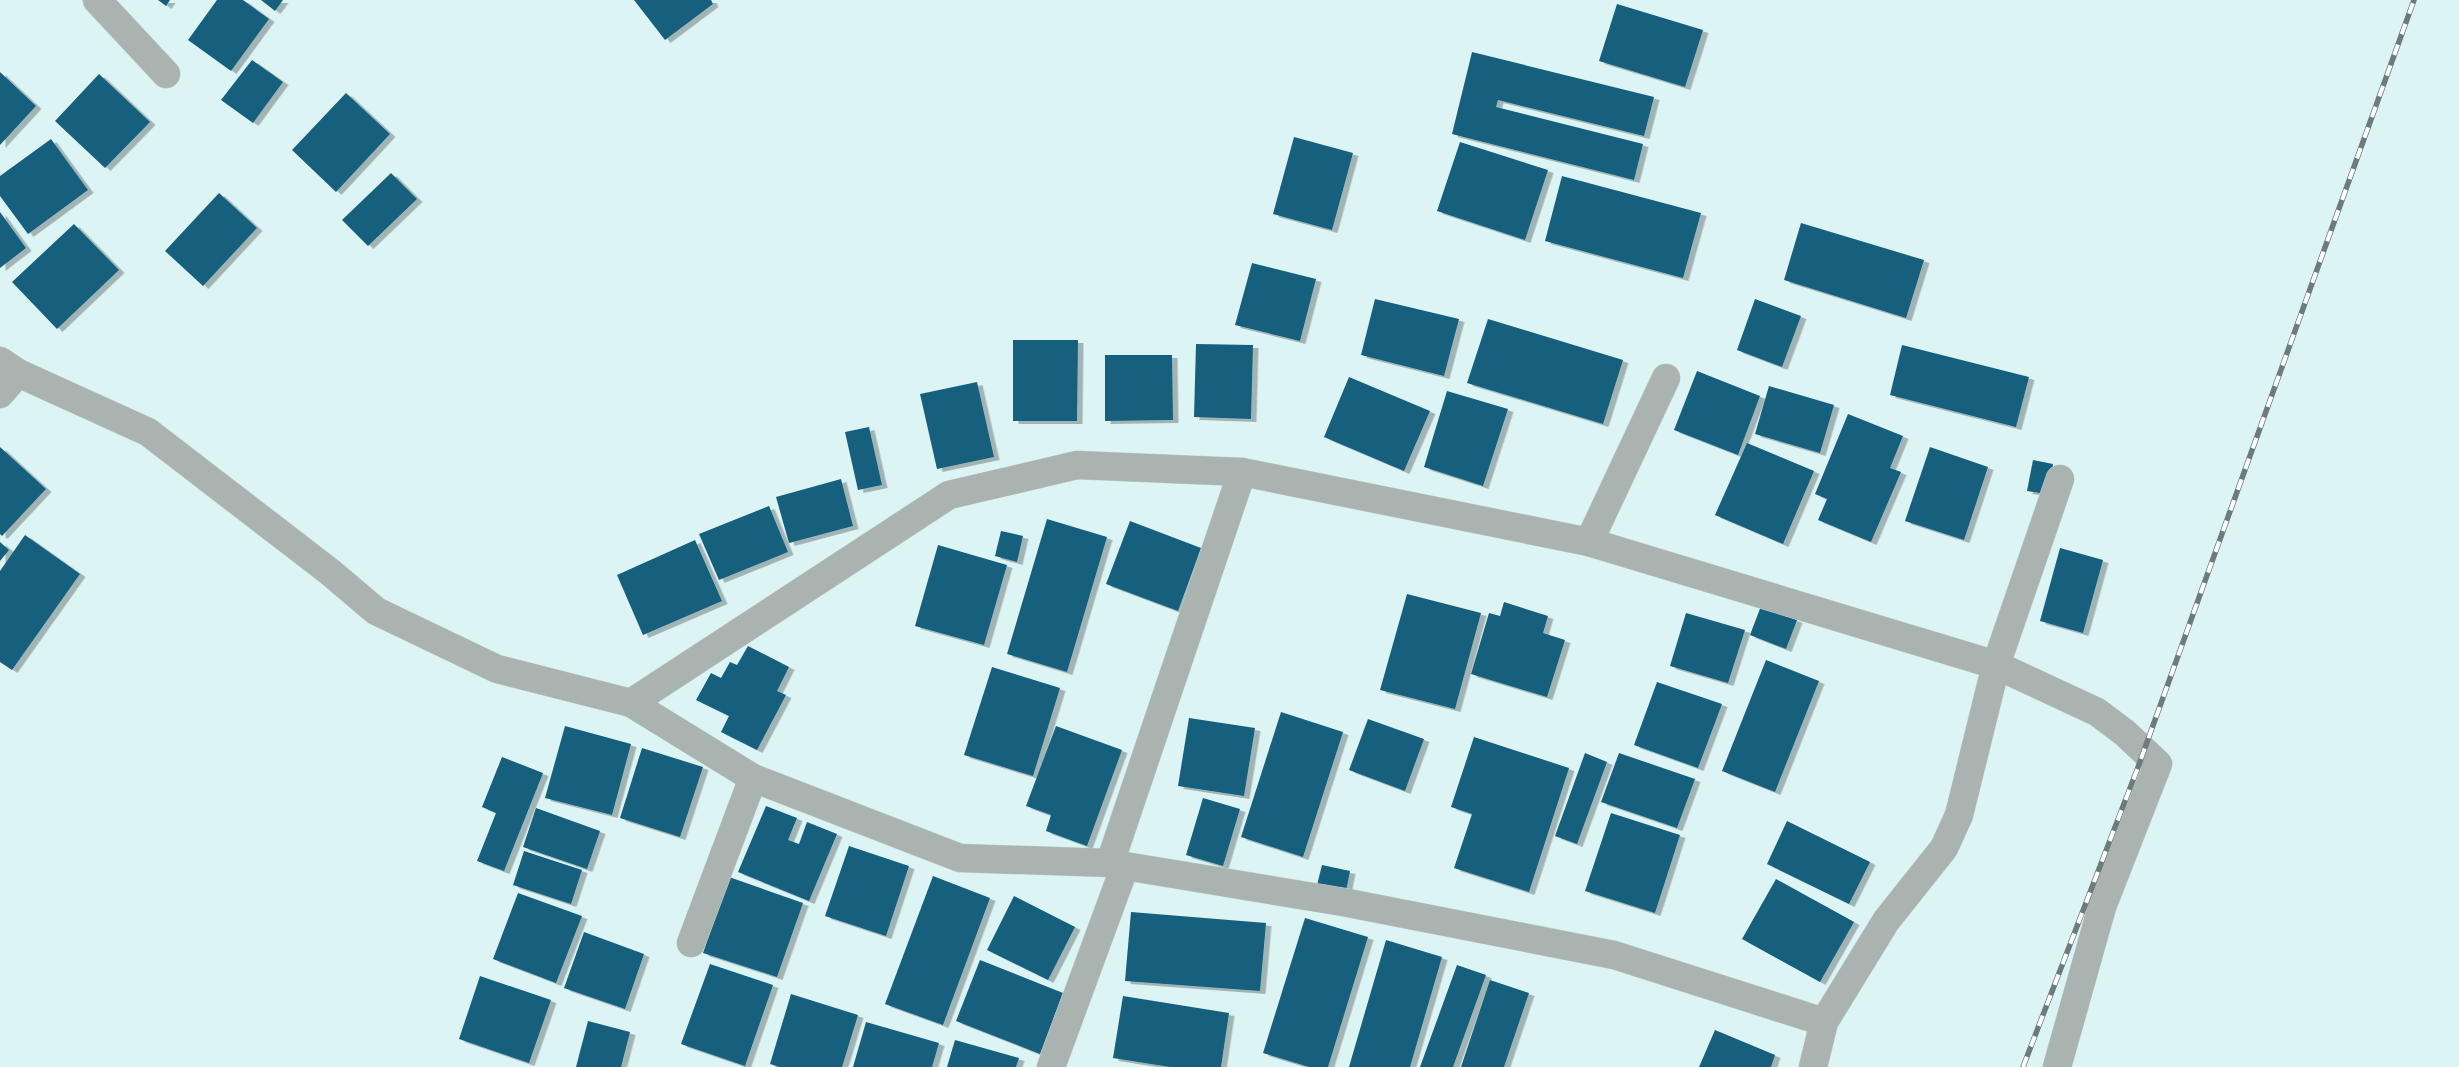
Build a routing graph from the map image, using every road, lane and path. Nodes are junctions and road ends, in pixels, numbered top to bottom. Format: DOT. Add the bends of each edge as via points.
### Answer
graph roads {
  1 [pos="97,0"];
  2 [pos="166,74"];
  3 [pos="9,367"];
  4 [pos="1666,378"];
  5 [pos="0,394"];
  6 [pos="1242,472"];
  7 [pos="2060,478"];
  8 [pos="1588,542"];
  9 [pos="1996,665"];
  10 [pos="631,702"];
  11 [pos="754,778"];
  12 [pos="1118,865"];
  13 [pos="691,944"];
  14 [pos="1824,1022"];
  15 [pos="1051,1067"];
  16 [pos="1813,1067"];
  17 [pos="2057,1067"];
  1 -- 2 [label="street"];
  3 -- 5 [label="street"];
  3 -- 10 [label="street" via="148,432 376,611 498,669"];
  4 -- 8 [label="street"];
  6 -- 8 [label="street"];
  6 -- 10 [label="street" via="1077,465 949,495"];
  6 -- 12 [label="street"];
  7 -- 9 [label="street"];
  8 -- 9 [label="street"];
  9 -- 14 [label="street" via="1959,814 1944,848 1886,922"];
  9 -- 17 [label="street" via="2097,712 2158,764 2102,907"];
  10 -- 11 [label="street"];
  11 -- 12 [label="street" via="960,858"];
  11 -- 13 [label="street"];
  12 -- 14 [label="street" via="1343,902 1614,955"];
  12 -- 15 [label="street"];
  14 -- 16 [label="street"];
}
